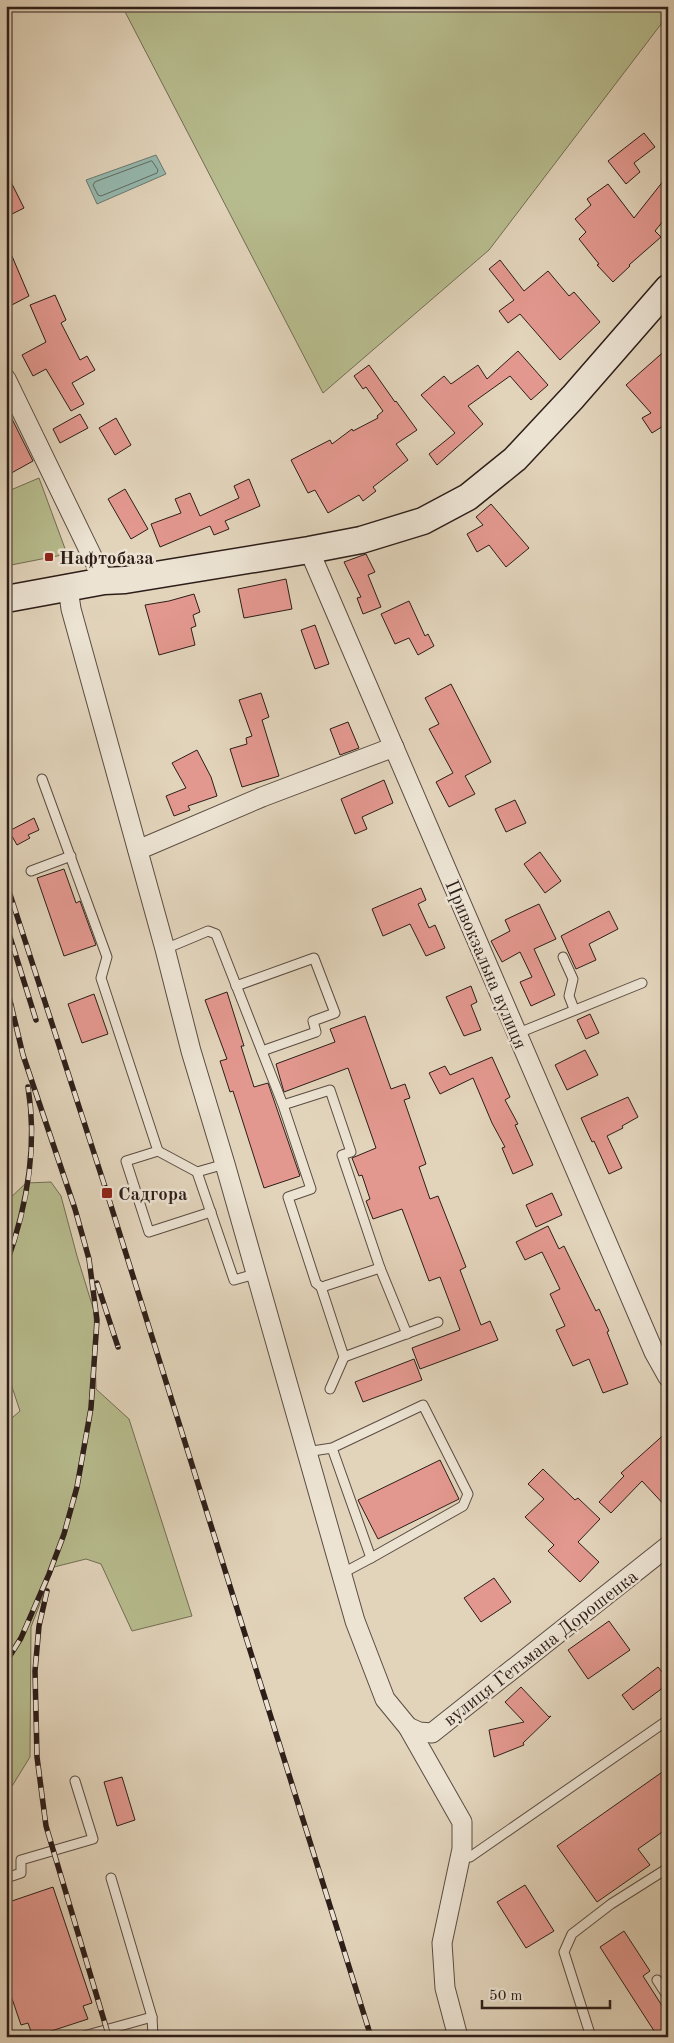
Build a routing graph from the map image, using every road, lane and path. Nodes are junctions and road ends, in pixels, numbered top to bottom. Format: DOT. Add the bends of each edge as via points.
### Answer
graph roads {
  1 [pos="668,288"];
  2 [pos="6,379"];
  3 [pos="309,550"];
  4 [pos="104,581"];
  5 [pos="68,588"];
  6 [pos="6,599"];
  7 [pos="394,747"];
  8 [pos="42,779"];
  9 [pos="138,850"];
  10 [pos="71,856"];
  11 [pos="31,872"];
  12 [pos="165,949"];
  13 [pos="563,957"];
  14 [pos="642,982"];
  15 [pos="236,986"];
  16 [pos="574,1009"];
  17 [pos="516,1034"];
  18 [pos="262,1051"];
  19 [pos="283,1105"];
  20 [pos="158,1151"];
  21 [pos="225,1164"];
  22 [pos="197,1172"];
  23 [pos="211,1212"];
  24 [pos="380,1268"];
  25 [pos="255,1274"];
  26 [pos="321,1287"];
  27 [pos="438,1322"];
  28 [pos="407,1334"];
  29 [pos="344,1357"];
  30 [pos="668,1377"];
  31 [pos="330,1389"];
  32 [pos="332,1448"];
  33 [pos="306,1452"];
  34 [pos="668,1546"];
  35 [pos="371,1558"];
  36 [pos="341,1574"];
  37 [pos="668,1720"];
  38 [pos="408,1727"];
  39 [pos="75,1781"];
  40 [pos="460,1858"];
  41 [pos="668,1868"];
  42 [pos="6,1878"];
  43 [pos="111,1878"];
  44 [pos="657,1980"];
  45 [pos="668,1997"];
  46 [pos="152,2017"];
  47 [pos="80,2037"];
  48 [pos="153,2037"];
  49 [pos="458,2037"];
  50 [pos="591,2037"];
  1 -- 3 [label="main road" via="515,459 468,496 423,522 361,540"];
  2 -- 4 [label="street"];
  3 -- 4 [label="main road"];
  3 -- 7 [label="street, Привокзальна вулиця"];
  4 -- 5 [label="main road"];
  5 -- 6 [label="main road"];
  5 -- 9 [label="street" via="71,609"];
  7 -- 9 [label="street" via="262,797"];
  7 -- 17 [label="street, Привокзальна вулиця"];
  8 -- 10 [label="lane"];
  9 -- 12 [label="street"];
  10 -- 11 [label="lane"];
  10 -- 20 [label="lane" via="107,957 101,978"];
  12 -- 15 [label="lane" via="208,931 216,934"];
  12 -- 21 [label="street" via="190,1051"];
  13 -- 16 [label="lane" via="574,979 569,996"];
  14 -- 16 [label="lane"];
  15 -- 18 [label="lane"];
  15 -- 18 [label="lane" via="314,958 335,1014 312,1022 316,1032"];
  16 -- 17 [label="lane"];
  17 -- 30 [label="street, Привокзальна вулиця" via="650,1343"];
  18 -- 19 [label="lane"];
  19 -- 24 [label="lane" via="330,1090 351,1152 342,1155"];
  19 -- 26 [label="lane" via="311,1189 288,1197 316,1282"];
  20 -- 22 [label="lane"];
  20 -- 23 [label="lane" via="126,1161 149,1232"];
  21 -- 22 [label="lane"];
  21 -- 25 [label="street"];
  22 -- 23 [label="lane"];
  23 -- 25 [label="lane" via="234,1280"];
  24 -- 26 [label="lane"];
  24 -- 28 [label="lane"];
  25 -- 33 [label="street"];
  26 -- 29 [label="lane"];
  27 -- 28 [label="lane"];
  28 -- 29 [label="lane"];
  29 -- 31 [label="lane"];
  32 -- 33 [label="lane"];
  32 -- 35 [label="lane"];
  32 -- 35 [label="lane" via="423,1405 468,1494 463,1506"];
  33 -- 36 [label="street"];
  34 -- 38 [label="street, вулиця Гетьмана Дорошенка" via="432,1732 419,1732"];
  35 -- 36 [label="lane"];
  36 -- 38 [label="street" via="385,1699"];
  37 -- 40 [label="lane" via="470,1856"];
  38 -- 40 [label="street" via="462,1822"];
  39 -- 42 [label="lane" via="93,1839 21,1860 21,1873"];
  40 -- 49 [label="street" via="442,1942 445,1988"];
  41 -- 50 [label="lane" via="572,1934 564,1952"];
  43 -- 46 [label="lane"];
  44 -- 45 [label="lane"];
  46 -- 47 [label="lane"];
  46 -- 48 [label="lane"];
}
